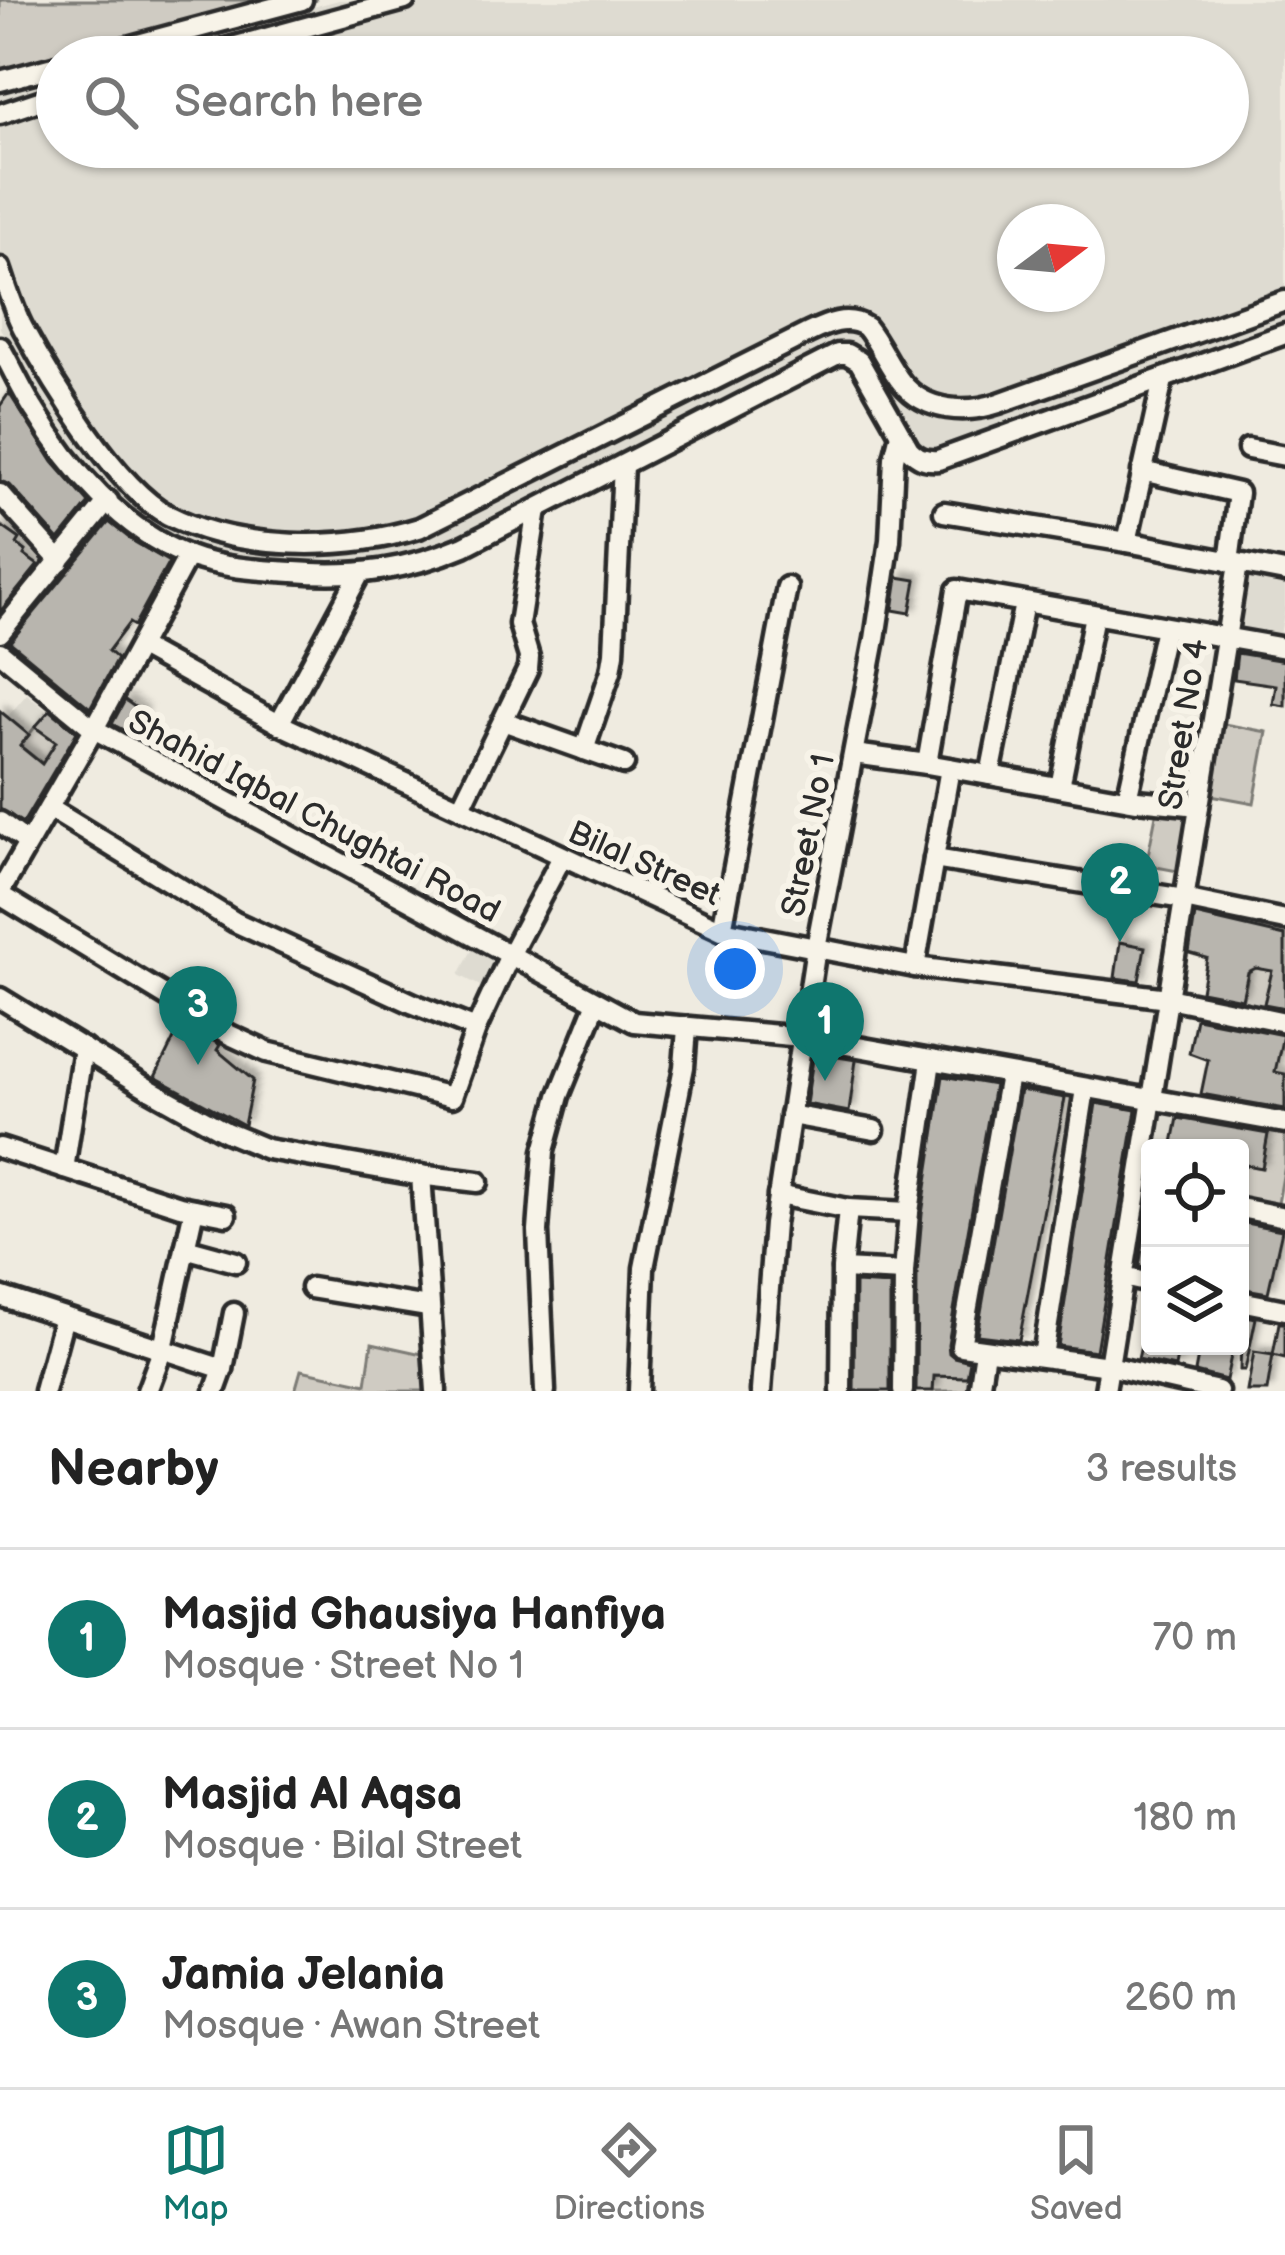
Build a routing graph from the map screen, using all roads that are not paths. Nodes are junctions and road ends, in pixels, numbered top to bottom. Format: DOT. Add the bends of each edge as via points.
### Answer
graph roads {
  1 [pos="302,0"];
  2 [pos="405,0"];
  3 [pos="169,36"];
  4 [pos="273,36"];
  5 [pos="36,72"];
  6 [pos="0,81"];
  7 [pos="36,101"];
  8 [pos="0,114"];
  9 [pos="0,268"];
  10 [pos="1285,301"];
  11 [pos="1285,334"];
  12 [pos="2,352"];
  13 [pos="1163,380"];
  14 [pos="900,434"];
  15 [pos="1248,449"];
  16 [pos="1285,456"];
  17 [pos="623,465"];
  18 [pos="1142,471"];
  19 [pos="0,494"];
  20 [pos="108,501"];
  21 [pos="537,509"];
  22 [pos="944,512"];
  23 [pos="1127,542"];
  24 [pos="188,556"];
  25 [pos="60,561"];
  26 [pos="1234,563"];
  27 [pos="1285,572"];
  28 [pos="360,573"];
  29 [pos="787,587"];
  30 [pos="1024,603"];
  31 [pos="1094,615"];
  32 [pos="1165,628"];
  33 [pos="0,633"];
  34 [pos="1226,637"];
  35 [pos="140,647"];
  36 [pos="1285,649"];
  37 [pos="0,652"];
  38 [pos="502,721"];
  39 [pos="279,724"];
  40 [pos="94,729"];
  41 [pos="584,750"];
  42 [pos="854,754"];
  43 [pos="624,764"];
  44 [pos="927,764"];
  45 [pos="950,768"];
  46 [pos="991,775"];
  47 [pos="1060,788"];
  48 [pos="1127,799"];
  49 [pos="1158,805"];
  50 [pos="1199,806"];
  51 [pos="460,807"];
  52 [pos="49,808"];
  53 [pos="0,822"];
  54 [pos="28,843"];
  55 [pos="562,857"];
  56 [pos="934,859"];
  57 [pos="0,893"];
  58 [pos="1184,899"];
  59 [pos="1284,916"];
  60 [pos="722,930"];
  61 [pos="816,948"];
  62 [pos="511,955"];
  63 [pos="915,967"];
  64 [pos="0,998"];
  65 [pos="1168,998"];
  66 [pos="597,1002"];
  67 [pos="1285,1022"];
  68 [pos="687,1028"];
  69 [pos="476,1030"];
  70 [pos="802,1037"];
  71 [pos="83,1048"];
  72 [pos="931,1061"];
  73 [pos="1010,1075"];
  74 [pos="1085,1089"];
  75 [pos="1152,1099"];
  76 [pos="790,1115"];
  77 [pos="1285,1123"];
  78 [pos="874,1130"];
  79 [pos="1148,1139"];
  80 [pos="0,1148"];
  81 [pos="64,1169"];
  82 [pos="421,1175"];
  83 [pos="478,1182"];
  84 [pos="778,1195"];
  85 [pos="1141,1202"];
  86 [pos="194,1209"];
  87 [pos="848,1209"];
  88 [pos="1249,1210"];
  89 [pos="909,1212"];
  90 [pos="226,1215"];
  91 [pos="1285,1217"];
  92 [pos="185,1248"];
  93 [pos="236,1262"];
  94 [pos="842,1269"];
  95 [pos="904,1272"];
  96 [pos="1123,1277"];
  97 [pos="1141,1281"];
  98 [pos="311,1288"];
  99 [pos="0,1296"];
  100 [pos="1249,1303"];
  101 [pos="428,1306"];
  102 [pos="1285,1310"];
  103 [pos="234,1313"];
  104 [pos="64,1317"];
  105 [pos="163,1348"];
  106 [pos="985,1351"];
  107 [pos="1042,1356"];
  108 [pos="1108,1366"];
  109 [pos="223,1369"];
  110 [pos="44,1391"];
  111 [pos="147,1391"];
  112 [pos="214,1391"];
  113 [pos="436,1391"];
  114 [pos="545,1391"];
  115 [pos="639,1391"];
  116 [pos="761,1391"];
  117 [pos="841,1391"];
  118 [pos="903,1391"];
  119 [pos="979,1391"];
  120 [pos="1105,1391"];
  121 [pos="1218,1391"];
  1 -- 3 [label="street"];
  2 -- 4 [label="street"];
  5 -- 6 [label="street"];
  7 -- 8 [label="street"];
  9 -- 10 [label="street" via="59,388 141,495 221,535 314,545 419,528 837,322 866,327 922,399 967,410"];
  11 -- 13 [label="street"];
  12 -- 20 [label="street" via="48,430"];
  13 -- 14 [label="street" via="938,460 915,454"];
  13 -- 18 [label="street"];
  14 -- 17 [label="street" via="859,361 838,354"];
  14 -- 42 [label="street, Street No 1"];
  15 -- 16 [label="street"];
  17 -- 21 [label="street"];
  17 -- 41 [label="street" via="614,653"];
  18 -- 23 [label="street"];
  18 -- 26 [label="street, Street No 4" via="1238,493"];
  19 -- 25 [label="street"];
  20 -- 24 [label="street"];
  20 -- 25 [label="street"];
  21 -- 28 [label="street" via="431,560"];
  21 -- 38 [label="street" via="519,624 528,668"];
  22 -- 23 [label="street"];
  23 -- 26 [label="street"];
  24 -- 28 [label="street" via="263,570"];
  24 -- 35 [label="street, Shahid Iqbal Chughtai Road"];
  25 -- 33 [label="street"];
  26 -- 27 [label="street"];
  26 -- 34 [label="street, Street No 4"];
  28 -- 39 [label="street"];
  29 -- 60 [label="street"];
  30 -- 31 [label="street"];
  30 -- 44 [label="street" via="957,590"];
  30 -- 46 [label="street"];
  31 -- 32 [label="street"];
  31 -- 47 [label="street"];
  32 -- 34 [label="street"];
  32 -- 48 [label="street"];
  34 -- 36 [label="street"];
  34 -- 50 [label="street, Street No 4"];
  35 -- 39 [label="street, Bilal Street"];
  35 -- 40 [label="street, Shahid Iqbal Chughtai Road"];
  37 -- 40 [label="street"];
  38 -- 41 [label="street"];
  38 -- 51 [label="street"];
  39 -- 51 [label="street, Bilal Street"];
  40 -- 52 [label="street"];
  40 -- 62 [label="street, Shahid Iqbal Chughtai Road"];
  41 -- 43 [label="street"];
  42 -- 44 [label="street"];
  42 -- 61 [label="street, Street No 1"];
  44 -- 45 [label="street"];
  45 -- 46 [label="street"];
  45 -- 56 [label="street"];
  46 -- 47 [label="street"];
  47 -- 48 [label="street"];
  48 -- 49 [label="street"];
  48 -- 50 [label="street"];
  50 -- 58 [label="street, Street No 4"];
  51 -- 55 [label="street, Bilal Street"];
  52 -- 54 [label="street"];
  52 -- 69 [label="street" via="235,922"];
  53 -- 54 [label="street"];
  54 -- 57 [label="street"];
  55 -- 60 [label="street, Bilal Street"];
  55 -- 62 [label="street"];
  56 -- 58 [label="street"];
  56 -- 63 [label="street"];
  57 -- 69 [label="street" via="267,1052 452,1097"];
  58 -- 59 [label="street"];
  58 -- 65 [label="street, Street No 4"];
  60 -- 61 [label="street, Bilal Street"];
  61 -- 63 [label="street, Bilal Street"];
  61 -- 70 [label="street, Street No 1"];
  62 -- 66 [label="street, Shahid Iqbal Chughtai Road"];
  62 -- 69 [label="street"];
  63 -- 65 [label="street, Bilal Street"];
  64 -- 71 [label="street"];
  65 -- 67 [label="street, Bilal Street"];
  65 -- 75 [label="street, Street No 4"];
  66 -- 68 [label="street, Shahid Iqbal Chughtai Road" via="634,1022"];
  66 -- 114 [label="street" via="544,1151 538,1232"];
  68 -- 70 [label="street, Shahid Iqbal Chughtai Road"];
  68 -- 115 [label="street" via="644,1268"];
  70 -- 72 [label="street, Shahid Iqbal Chughtai Road"];
  70 -- 76 [label="street, Street No 1"];
  71 -- 81 [label="street"];
  71 -- 82 [label="street" via="268,1149"];
  72 -- 73 [label="street, Shahid Iqbal Chughtai Road"];
  72 -- 89 [label="street"];
  73 -- 74 [label="street, Shahid Iqbal Chughtai Road"];
  73 -- 106 [label="street" via="962,1340"];
  74 -- 75 [label="street, Shahid Iqbal Chughtai Road"];
  74 -- 107 [label="street"];
  75 -- 77 [label="street, Shahid Iqbal Chughtai Road"];
  75 -- 79 [label="street, Street No 4"];
  76 -- 78 [label="street"];
  76 -- 84 [label="street, Street No 1"];
  80 -- 81 [label="street"];
  81 -- 86 [label="street"];
  82 -- 83 [label="street"];
  82 -- 101 [label="street"];
  84 -- 87 [label="street"];
  84 -- 116 [label="street, Street No 1"];
  85 -- 96 [label="street, Street No 4"];
  86 -- 90 [label="street"];
  86 -- 92 [label="street"];
  87 -- 89 [label="street"];
  87 -- 94 [label="street"];
  88 -- 91 [label="street"];
  89 -- 95 [label="street"];
  92 -- 93 [label="street"];
  92 -- 105 [label="street"];
  94 -- 95 [label="street"];
  94 -- 117 [label="street"];
  95 -- 118 [label="street"];
  96 -- 97 [label="street"];
  96 -- 108 [label="street, Street No 4"];
  98 -- 101 [label="street"];
  99 -- 104 [label="street"];
  100 -- 102 [label="street"];
  101 -- 113 [label="street"];
  103 -- 109 [label="street"];
  104 -- 105 [label="street"];
  104 -- 110 [label="street"];
  105 -- 109 [label="street"];
  105 -- 111 [label="street"];
  106 -- 107 [label="street"];
  106 -- 119 [label="street"];
  107 -- 108 [label="street"];
  108 -- 120 [label="street, Street No 4"];
  108 -- 121 [label="street"];
  109 -- 112 [label="street"];
}
